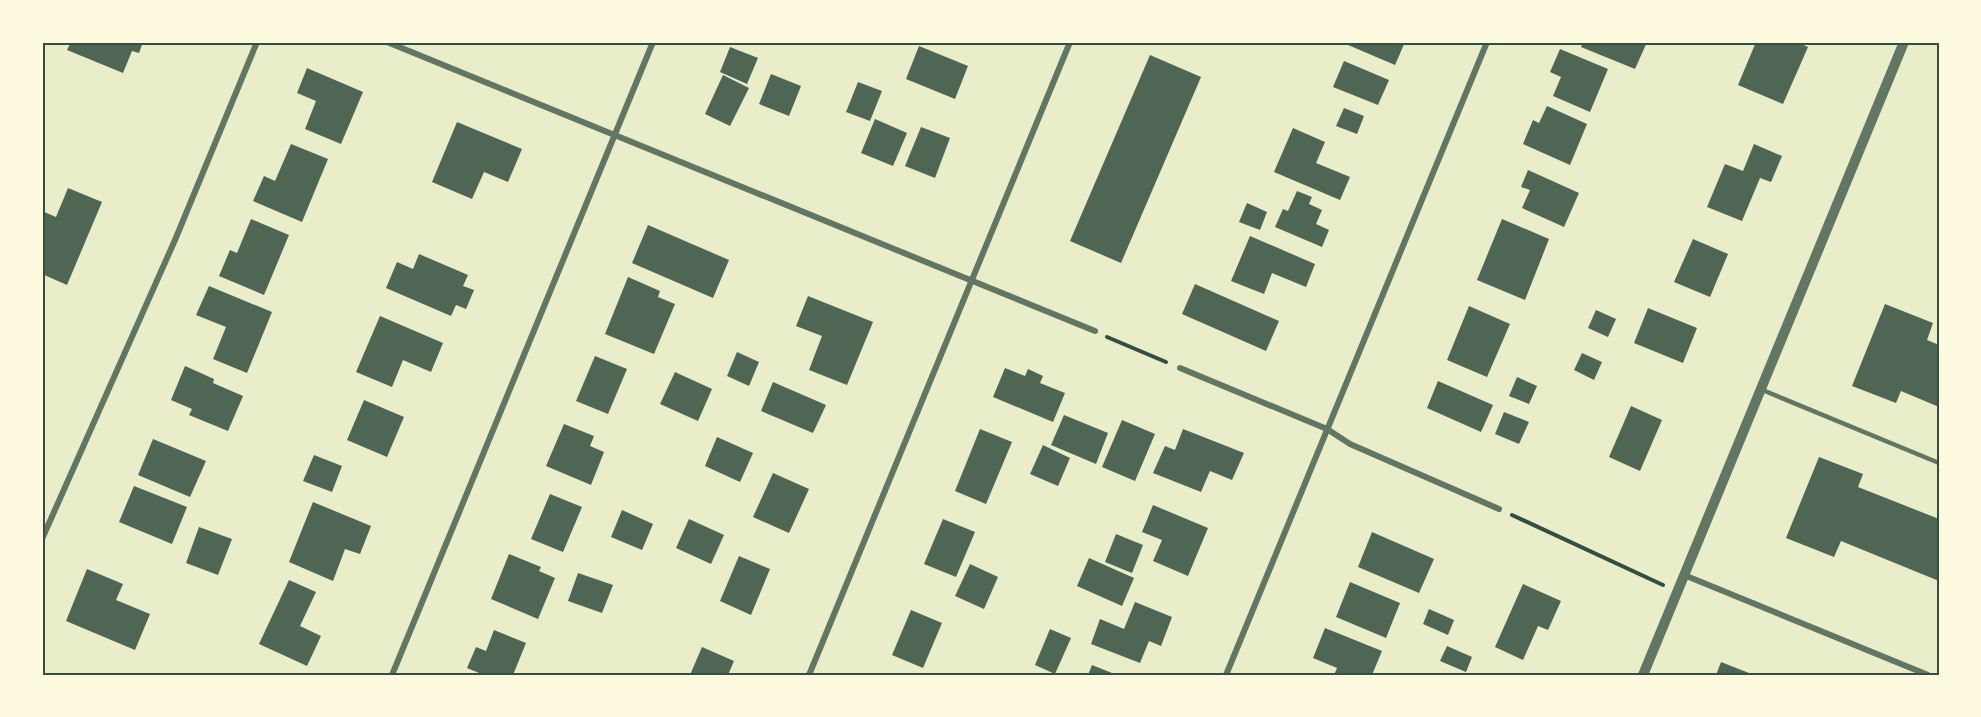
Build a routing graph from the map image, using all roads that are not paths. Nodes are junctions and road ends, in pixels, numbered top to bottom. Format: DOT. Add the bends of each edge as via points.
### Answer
graph roads {
  1 [pos="257,42"];
  2 [pos="387,42"];
  3 [pos="653,42"];
  4 [pos="1070,42"];
  5 [pos="1487,42"];
  6 [pos="1904,42"];
  7 [pos="615,135"];
  8 [pos="971,282"];
  9 [pos="1095,332"];
  10 [pos="1180,368"];
  11 [pos="1761,389"];
  12 [pos="1327,429"];
  13 [pos="1939,463"];
  14 [pos="1499,509"];
  15 [pos="42,539"];
  16 [pos="1684,575"];
  17 [pos="392,675"];
  18 [pos="809,675"];
  19 [pos="1226,675"];
  20 [pos="1643,675"];
  21 [pos="1928,675"];
  1 -- 15 [label="street" via="175,240"];
  2 -- 7 [label="street"];
  3 -- 7 [label="street"];
  4 -- 8 [label="street"];
  5 -- 12 [label="street"];
  6 -- 11 [label="street"];
  7 -- 8 [label="street"];
  7 -- 17 [label="street"];
  8 -- 9 [label="street"];
  8 -- 18 [label="street"];
  10 -- 12 [label="street"];
  11 -- 13 [label="lane"];
  11 -- 16 [label="street"];
  12 -- 14 [label="street" via="1350,444"];
  12 -- 19 [label="street"];
  16 -- 20 [label="street"];
  16 -- 21 [label="street"];
}
